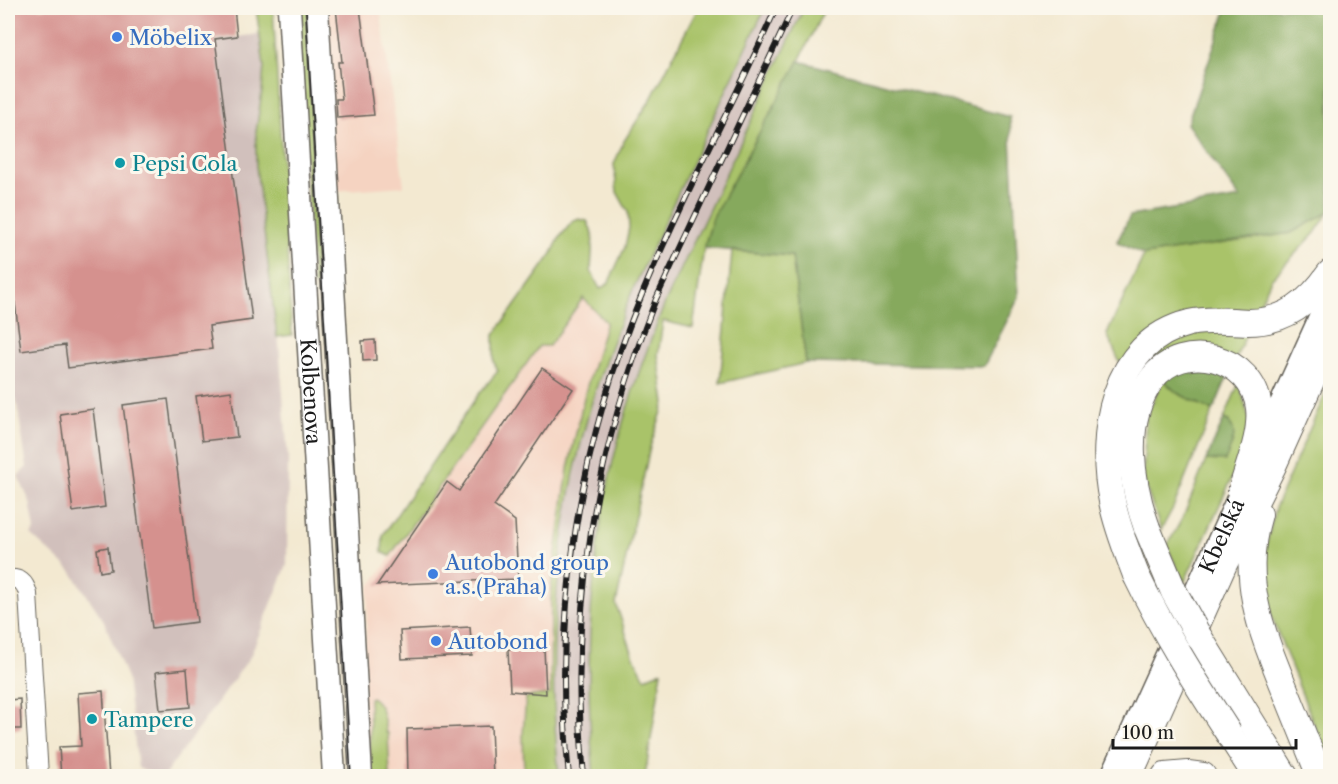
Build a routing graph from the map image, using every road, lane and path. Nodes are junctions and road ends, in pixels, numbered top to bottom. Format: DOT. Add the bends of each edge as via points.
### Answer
graph roads {
  1 [pos="289,8"];
  2 [pos="317,8"];
  3 [pos="1330,273"];
  4 [pos="1330,296"];
  5 [pos="1330,339"];
  6 [pos="1273,466"];
  7 [pos="1241,492"];
  8 [pos="8,579"];
  9 [pos="39,777"];
  10 [pos="334,777"];
  11 [pos="361,777"];
  12 [pos="1112,777"];
  13 [pos="1129,777"];
  14 [pos="1165,777"];
  15 [pos="1203,777"];
  16 [pos="1256,777"];
  17 [pos="1285,777"];
  18 [pos="1320,777"];
  1 -- 10 [label="main road, Kolbenova"];
  2 -- 11 [label="main road, Kolbenova"];
  3 -- 16 [label="highway, bridge" via="1311,298 1281,315 1252,322 1203,321 1167,332 1127,368 1108,425 1112,501 1136,575 1191,676"];
  4 -- 7 [label="main road, Kbelská"];
  5 -- 6 [label="highway, Kbelská"];
  6 -- 13 [label="highway, Kbelská" via="1224,564"];
  6 -- 18 [label="highway" via="1254,537 1254,603"];
  7 -- 12 [label="main road, Kbelská"];
  7 -- 17 [label="highway, bridge" via="1258,423 1258,400 1251,384 1220,359 1185,357 1168,364 1153,378 1142,397 1132,443 1133,478 1146,528 1174,592 1216,668"];
  8 -- 9 [label="street" via="21,581 28,594"];
  14 -- 15 [label="highway"];
}
